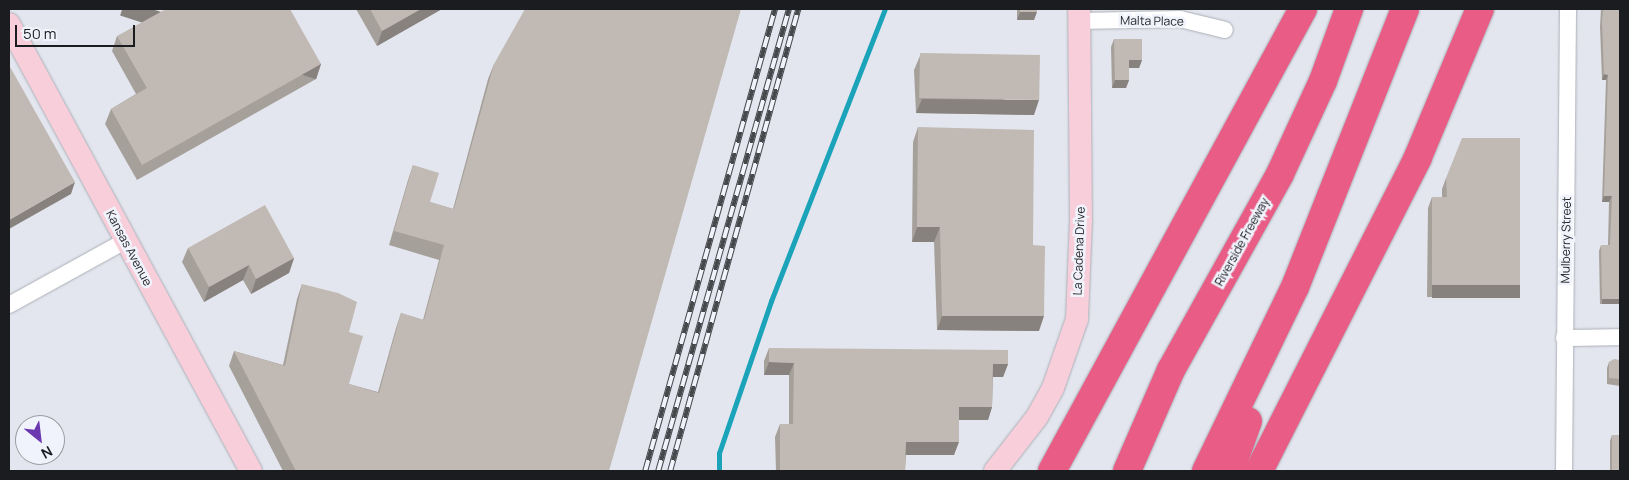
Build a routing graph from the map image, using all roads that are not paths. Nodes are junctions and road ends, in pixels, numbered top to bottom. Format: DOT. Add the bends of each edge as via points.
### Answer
graph roads {
  1 [pos="1303,9"];
  2 [pos="1349,9"];
  3 [pos="1405,9"];
  4 [pos="1480,9"];
  5 [pos="1568,9"];
  6 [pos="1079,15"];
  7 [pos="9,24"];
  8 [pos="1225,30"];
  9 [pos="125,241"];
  10 [pos="1295,286"];
  11 [pos="9,305"];
  12 [pos="1620,337"];
  13 [pos="1564,338"];
  14 [pos="1171,370"];
  15 [pos="251,471"];
  16 [pos="995,471"];
  17 [pos="1052,471"];
  18 [pos="1108,471"];
  19 [pos="1127,471"];
  20 [pos="1206,471"];
  21 [pos="1230,471"];
  22 [pos="1259,471"];
  23 [pos="1564,471"];
  1 -- 17 [label="highway"];
  2 -- 14 [label="highway, Riverside Freeway" via="1323,81 1280,174"];
  3 -- 10 [label="highway"];
  4 -- 22 [label="highway" via="1418,157"];
  5 -- 13 [label="street, Mulberry Street"];
  6 -- 8 [label="street, Malta Place" via="1180,19"];
  6 -- 16 [label="street, La Cadena Drive" via="1081,221 1077,318 1053,388 1037,417"];
  7 -- 9 [label="street, Kansas Avenue"];
  9 -- 11 [label="street"];
  9 -- 15 [label="street, Kansas Avenue"];
  10 -- 20 [label="highway"];
  10 -- 21 [label="highway"];
  12 -- 13 [label="street"];
  13 -- 23 [label="street, Mulberry Street"];
  14 -- 18 [label="highway"];
  14 -- 19 [label="highway, Riverside Freeway"];
}
